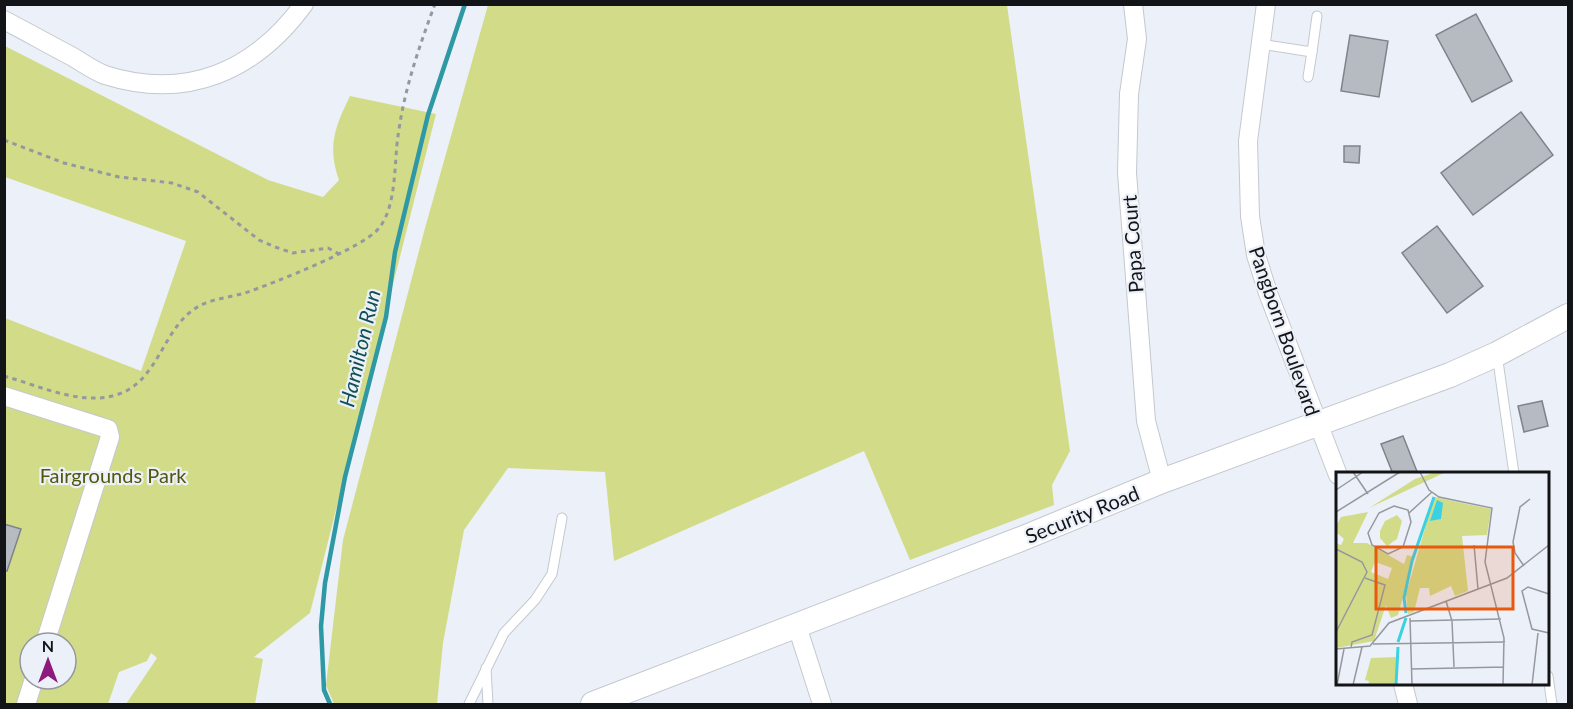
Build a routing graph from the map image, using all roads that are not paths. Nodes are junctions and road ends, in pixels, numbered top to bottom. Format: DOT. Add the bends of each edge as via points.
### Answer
graph roads {
  1 [pos="304,4"];
  2 [pos="1133,4"];
  3 [pos="1266,4"];
  4 [pos="1317,16"];
  5 [pos="4,20"];
  6 [pos="1260,44"];
  7 [pos="1312,52"];
  8 [pos="1308,76"];
  9 [pos="1569,316"];
  10 [pos="1497,354"];
  11 [pos="4,396"];
  12 [pos="1318,426"];
  13 [pos="1337,472"];
  14 [pos="1514,472"];
  15 [pos="1162,482"];
  16 [pos="562,519"];
  17 [pos="797,626"];
  18 [pos="49,631"];
  19 [pos="486,666"];
  20 [pos="1549,683"];
  21 [pos="1403,685"];
  22 [pos="469,705"];
  23 [pos="488,705"];
  24 [pos="593,705"];
  25 [pos="822,705"];
  26 [pos="1408,705"];
  27 [pos="1552,705"];
  1 -- 5 [label="street" via="268,46 248,61 219,75 162,84 103,74"];
  2 -- 15 [label="street, Papa Court" via="1137,39 1129,94 1127,173 1146,421"];
  3 -- 6 [label="street, Pangborn Boulevard"];
  4 -- 7 [label="lane"];
  6 -- 7 [label="lane"];
  6 -- 12 [label="street, Pangborn Boulevard" via="1248,141 1250,216 1256,255 1268,293"];
  7 -- 8 [label="lane"];
  9 -- 10 [label="street, Security Road"];
  10 -- 12 [label="street, Security Road"];
  10 -- 14 [label="lane"];
  11 -- 18 [label="street" via="108,429 110,437"];
  12 -- 13 [label="street, Pangborn Boulevard"];
  12 -- 15 [label="street, Security Road"];
  15 -- 17 [label="street, Security Road"];
  16 -- 19 [label="lane" via="548,583 504,633"];
  17 -- 24 [label="street, Security Road"];
  17 -- 25 [label="street"];
  19 -- 22 [label="lane"];
  19 -- 23 [label="lane"];
  20 -- 27 [label="lane"];
  21 -- 26 [label="street"];
}
